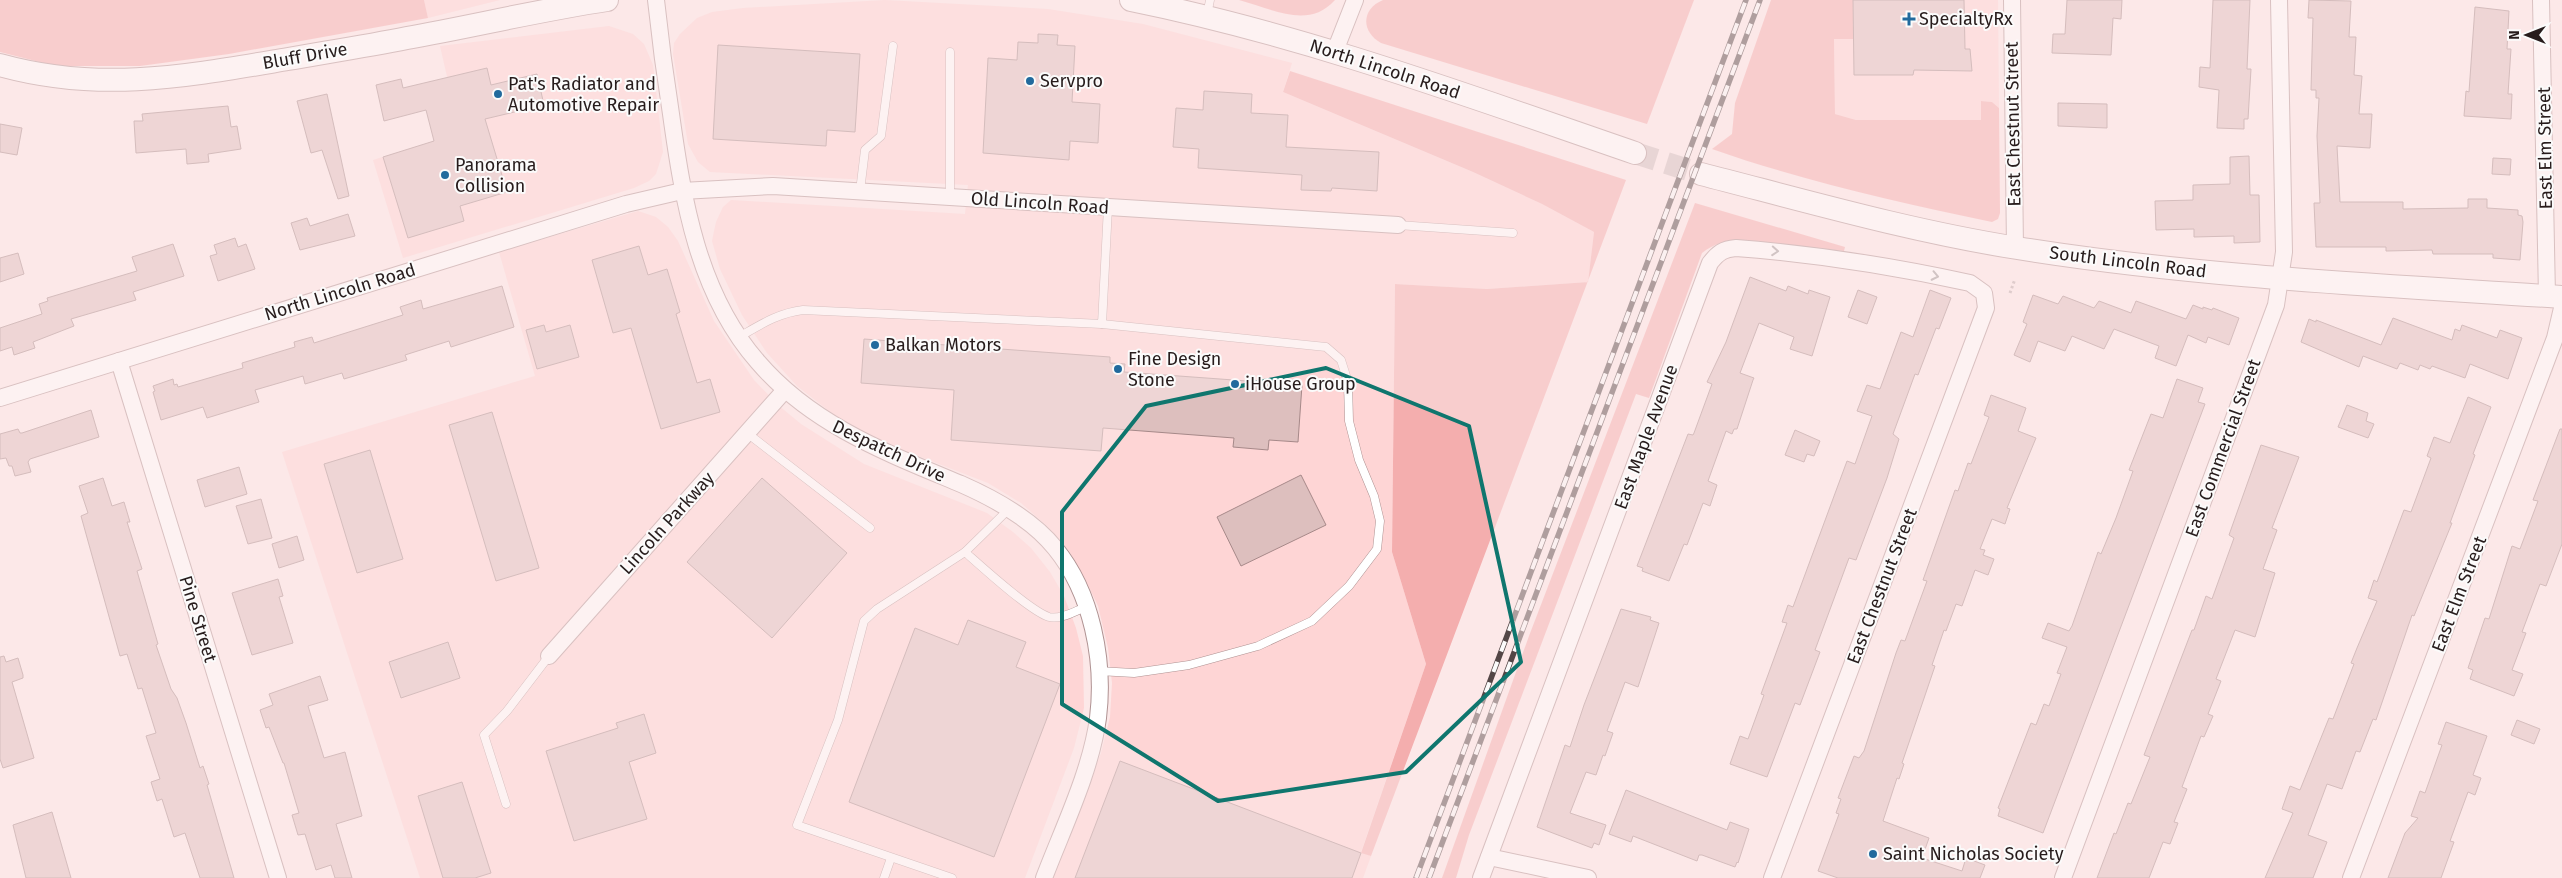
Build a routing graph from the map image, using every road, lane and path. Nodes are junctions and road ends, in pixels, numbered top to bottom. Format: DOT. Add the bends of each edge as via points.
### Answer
graph roads {
  1 [pos="607,0"];
  2 [pos="656,0"];
  3 [pos="1131,0"];
  4 [pos="1355,0"];
  5 [pos="2012,0"];
  6 [pos="2279,0"];
  7 [pos="2541,0"];
  8 [pos="556,4"];
  9 [pos="1208,8"];
  10 [pos="893,46"];
  11 [pos="1335,51"];
  12 [pos="950,52"];
  13 [pos="0,65"];
  14 [pos="1635,153"];
  15 [pos="1701,174"];
  16 [pos="682,191"];
  17 [pos="860,191"];
  18 [pos="950,197"];
  19 [pos="1108,207"];
  20 [pos="1398,226"];
  21 [pos="1513,233"];
  22 [pos="2015,248"];
  23 [pos="2281,278"];
  24 [pos="2016,279"];
  25 [pos="1984,293"];
  26 [pos="2010,293"];
  27 [pos="2557,300"];
  28 [pos="1102,324"];
  29 [pos="739,337"];
  30 [pos="118,361"];
  31 [pos="785,390"];
  32 [pos="0,398"];
  33 [pos="747,433"];
  34 [pos="1008,509"];
  35 [pos="870,528"];
  36 [pos="964,552"];
  37 [pos="1086,607"];
  38 [pos="548,656"];
  39 [pos="1098,671"];
  40 [pos="506,804"];
  41 [pos="1489,857"];
  42 [pos="891,858"];
  43 [pos="278,878"];
  44 [pos="884,878"];
  45 [pos="952,878"];
  46 [pos="1044,878"];
  47 [pos="1481,878"];
  48 [pos="1588,878"];
  49 [pos="1772,878"];
  50 [pos="2063,878"];
  51 [pos="2351,878"];
  1 -- 8 [label="street, Bluff Drive"];
  2 -- 16 [label="street, Despatch Drive"];
  3 -- 9 [label="street, North Lincoln Road"];
  4 -- 11 [label="street"];
  5 -- 22 [label="street, East Chestnut Street"];
  6 -- 23 [label="street, East Commercial Street" via="2284,252"];
  7 -- 27 [label="street, East Elm Street"];
  8 -- 13 [label="street, Bluff Drive" via="408,38 167,77 87,81"];
  9 -- 11 [label="street, North Lincoln Road"];
  10 -- 17 [label="lane" via="881,136 865,150"];
  11 -- 14 [label="street, North Lincoln Road"];
  12 -- 18 [label="lane"];
  15 -- 22 [label="street, South Lincoln Road" via="1878,220"];
  16 -- 17 [label="street, Old Lincoln Road" via="773,186"];
  16 -- 29 [label="street, Despatch Drive" via="703,263 719,302"];
  16 -- 30 [label="street, North Lincoln Road" via="642,199"];
  17 -- 18 [label="street, Old Lincoln Road"];
  18 -- 19 [label="street, Old Lincoln Road"];
  19 -- 20 [label="street, Old Lincoln Road"];
  19 -- 28 [label="lane"];
  20 -- 21 [label="lane"];
  22 -- 23 [label="street, South Lincoln Road" via="2128,264"];
  23 -- 27 [label="street, South Lincoln Road"];
  23 -- 50 [label="street, East Commercial Street" via="2269,324"];
  24 -- 26 [label="path"];
  41 -- 25 [label="street, East Maple Avenue, one-way" via="1710,264 1717,254 1726,249 1806,253 1868,262 1970,284"];
  25 -- 49 [label="street, East Chestnut Street" via="1986,308"];
  27 -- 51 [label="street, East Elm Street" via="2555,338"];
  28 -- 29 [label="lane" via="803,310 772,318"];
  28 -- 39 [label="lane" via="1326,347 1341,360 1348,382 1349,421 1380,521 1377,549 1349,586 1312,621 1258,646 1189,665 1134,673"];
  29 -- 31 [label="street, Despatch Drive" via="757,362"];
  30 -- 32 [label="street, North Lincoln Road"];
  30 -- 43 [label="street, Pine Street"];
  31 -- 33 [label="street, Lincoln Parkway"];
  31 -- 34 [label="street, Despatch Drive" via="826,421 872,446"];
  33 -- 35 [label="lane"];
  33 -- 38 [label="street, Lincoln Parkway"];
  34 -- 36 [label="lane"];
  34 -- 37 [label="street, Despatch Drive" via="1034,527 1054,547 1069,568"];
  36 -- 37 [label="lane" via="1036,610 1050,617 1061,617"];
  36 -- 42 [label="lane" via="877,609 864,622 838,720 797,825"];
  37 -- 39 [label="street, Despatch Drive"];
  38 -- 40 [label="lane" via="507,711 484,735"];
  39 -- 46 [label="street, Despatch Drive" via="1098,718 1091,750"];
  41 -- 47 [label="street, East Maple Avenue"];
  41 -- 48 [label="street"];
  42 -- 44 [label="lane"];
  42 -- 45 [label="lane"];
}
